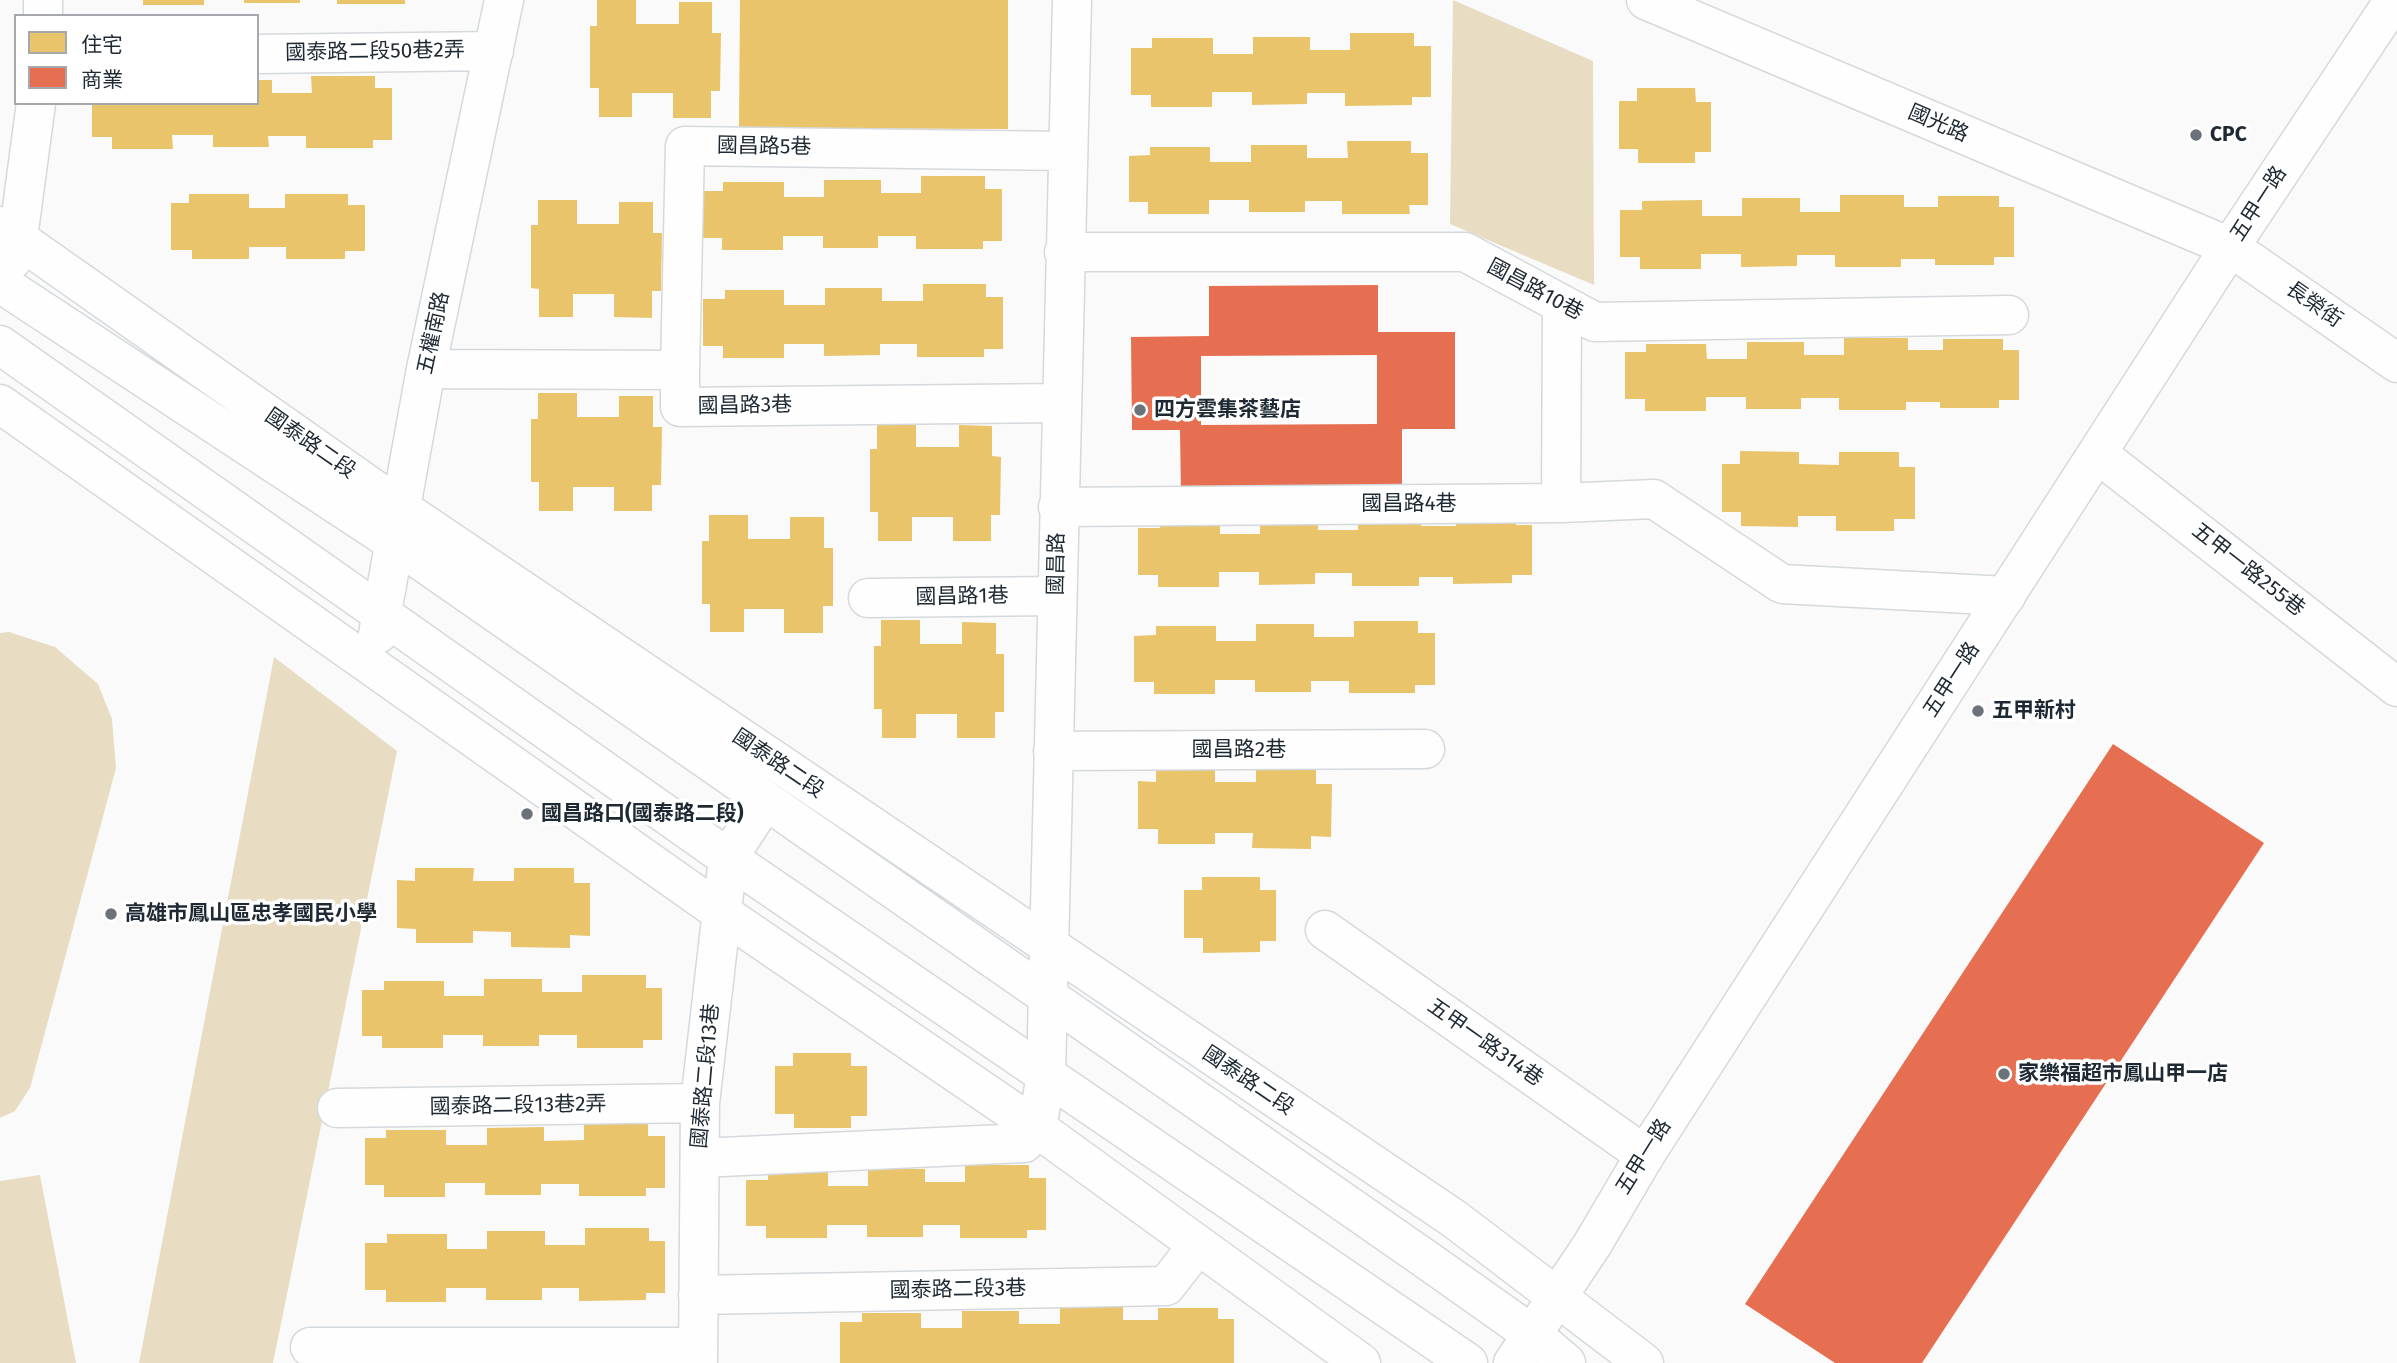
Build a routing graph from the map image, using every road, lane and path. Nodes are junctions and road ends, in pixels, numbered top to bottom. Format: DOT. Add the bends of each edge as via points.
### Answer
graph roads {
  1 [pos="505,0"];
  2 [pos="1072,0"];
  3 [pos="1646,0"];
  4 [pos="2394,0"];
  5 [pos="494,51"];
  6 [pos="259,54"];
  7 [pos="36,105"];
  8 [pos="1066,151"];
  9 [pos="9,232"];
  10 [pos="2230,247"];
  11 [pos="1064,252"];
  12 [pos="1,289"];
  13 [pos="1562,304"];
  14 [pos="2009,315"];
  15 [pos="0,345"];
  16 [pos="2397,363"];
  17 [pos="426,369"];
  18 [pos="680,370"];
  19 [pos="1060,403"];
  20 [pos="0,404"];
  21 [pos="2098,454"];
  22 [pos="1560,503"];
  23 [pos="1058,507"];
  24 [pos="398,525"];
  25 [pos="1056,596"];
  26 [pos="2006,596"];
  27 [pos="868,598"];
  28 [pos="381,611"];
  29 [pos="374,667"];
  30 [pos="2397,687"];
  31 [pos="1425,749"];
  32 [pos="1053,751"];
  33 [pos="765,801"];
  34 [pos="728,858"];
  35 [pos="722,913"];
  36 [pos="1325,930"];
  37 [pos="1050,948"];
  38 [pos="1048,999"];
  39 [pos="1046,1074"];
  40 [pos="700,1103"];
  41 [pos="337,1108"];
  42 [pos="1037,1128"];
  43 [pos="1645,1155"];
  44 [pos="700,1158"];
  45 [pos="1198,1245"];
  46 [pos="698,1295"];
  47 [pos="1559,1296"];
  48 [pos="310,1347"];
  49 [pos="1523,1349"];
  50 [pos="698,1355"];
  51 [pos="1361,1363"];
  52 [pos="1468,1363"];
  53 [pos="1566,1363"];
  54 [pos="1644,1363"];
  1 -- 5 [label="street, 五權南路"];
  2 -- 8 [label="street, 國昌路"];
  3 -- 10 [label="street, 國光路"];
  4 -- 10 [label="street, 五甲一路"];
  5 -- 6 [label="street, 國泰路二段50巷2弄"];
  5 -- 17 [label="street, 五權南路"];
  7 -- 9 [label="street"];
  8 -- 11 [label="street, 國昌路"];
  8 -- 18 [label="street, 國昌路5巷" via="685,146"];
  9 -- 12 [label="street"];
  9 -- 24 [label="street, 國泰路二段"];
  10 -- 16 [label="street, 長榮街"];
  10 -- 21 [label="street, 五甲一路"];
  11 -- 13 [label="street, 國昌路10巷" via="1465,252"];
  11 -- 19 [label="street, 國昌路"];
  12 -- 24 [label="street, 國泰路二段"];
  13 -- 14 [label="street, 國昌路10巷" via="1595,322"];
  13 -- 22 [label="street"];
  15 -- 28 [label="street"];
  17 -- 18 [label="street, 國昌路3巷"];
  17 -- 24 [label="street, 五權南路"];
  18 -- 19 [label="street, 國昌路3巷" via="680,407"];
  19 -- 23 [label="street, 國昌路"];
  20 -- 29 [label="street"];
  21 -- 26 [label="street, 五甲一路"];
  21 -- 30 [label="street, 五甲一路255巷"];
  22 -- 23 [label="street, 國昌路4巷"];
  22 -- 26 [label="street, 國昌路4巷" via="1654,499 1782,584"];
  23 -- 25 [label="street, 國昌路"];
  24 -- 28 [label="street, 五權南路"];
  24 -- 33 [label="street, 國泰路二段"];
  24 -- 37 [label="street, 國泰路二段"];
  25 -- 27 [label="street, 國昌路1巷"];
  25 -- 32 [label="street, 國昌路"];
  26 -- 43 [label="street, 五甲一路"];
  28 -- 29 [label="street, 五權南路"];
  28 -- 34 [label="street"];
  29 -- 35 [label="street"];
  31 -- 32 [label="street, 國昌路2巷"];
  32 -- 37 [label="street, 國昌路"];
  33 -- 34 [label="street, 國泰路二段13巷"];
  33 -- 38 [label="street, 國泰路二段"];
  34 -- 35 [label="street, 國泰路二段13巷"];
  34 -- 39 [label="street"];
  35 -- 40 [label="street, 國泰路二段13巷"];
  35 -- 42 [label="street"];
  36 -- 43 [label="street, 五甲一路314巷"];
  37 -- 38 [label="street, 國昌路"];
  37 -- 47 [label="street, 國泰路二段" via="1453,1218"];
  38 -- 39 [label="street, 國昌路"];
  38 -- 49 [label="street, 國泰路二段"];
  39 -- 42 [label="street, 國昌路"];
  39 -- 52 [label="street"];
  40 -- 41 [label="street, 國泰路二段13巷2弄"];
  40 -- 44 [label="street, 國泰路二段13巷"];
  42 -- 44 [label="street" via="1024,1143"];
  42 -- 45 [label="street"];
  43 -- 47 [label="street, 五甲一路"];
  44 -- 46 [label="street, 國泰路二段13巷"];
  45 -- 46 [label="street, 國泰路二段3巷" via="1166,1286"];
  45 -- 51 [label="street"];
  46 -- 50 [label="street, 國泰路二段13巷"];
  47 -- 49 [label="street, 五甲一路"];
  47 -- 54 [label="street, 國泰路二段"];
  48 -- 50 [label="street"];
  49 -- 53 [label="street, 國泰路二段"];
}
